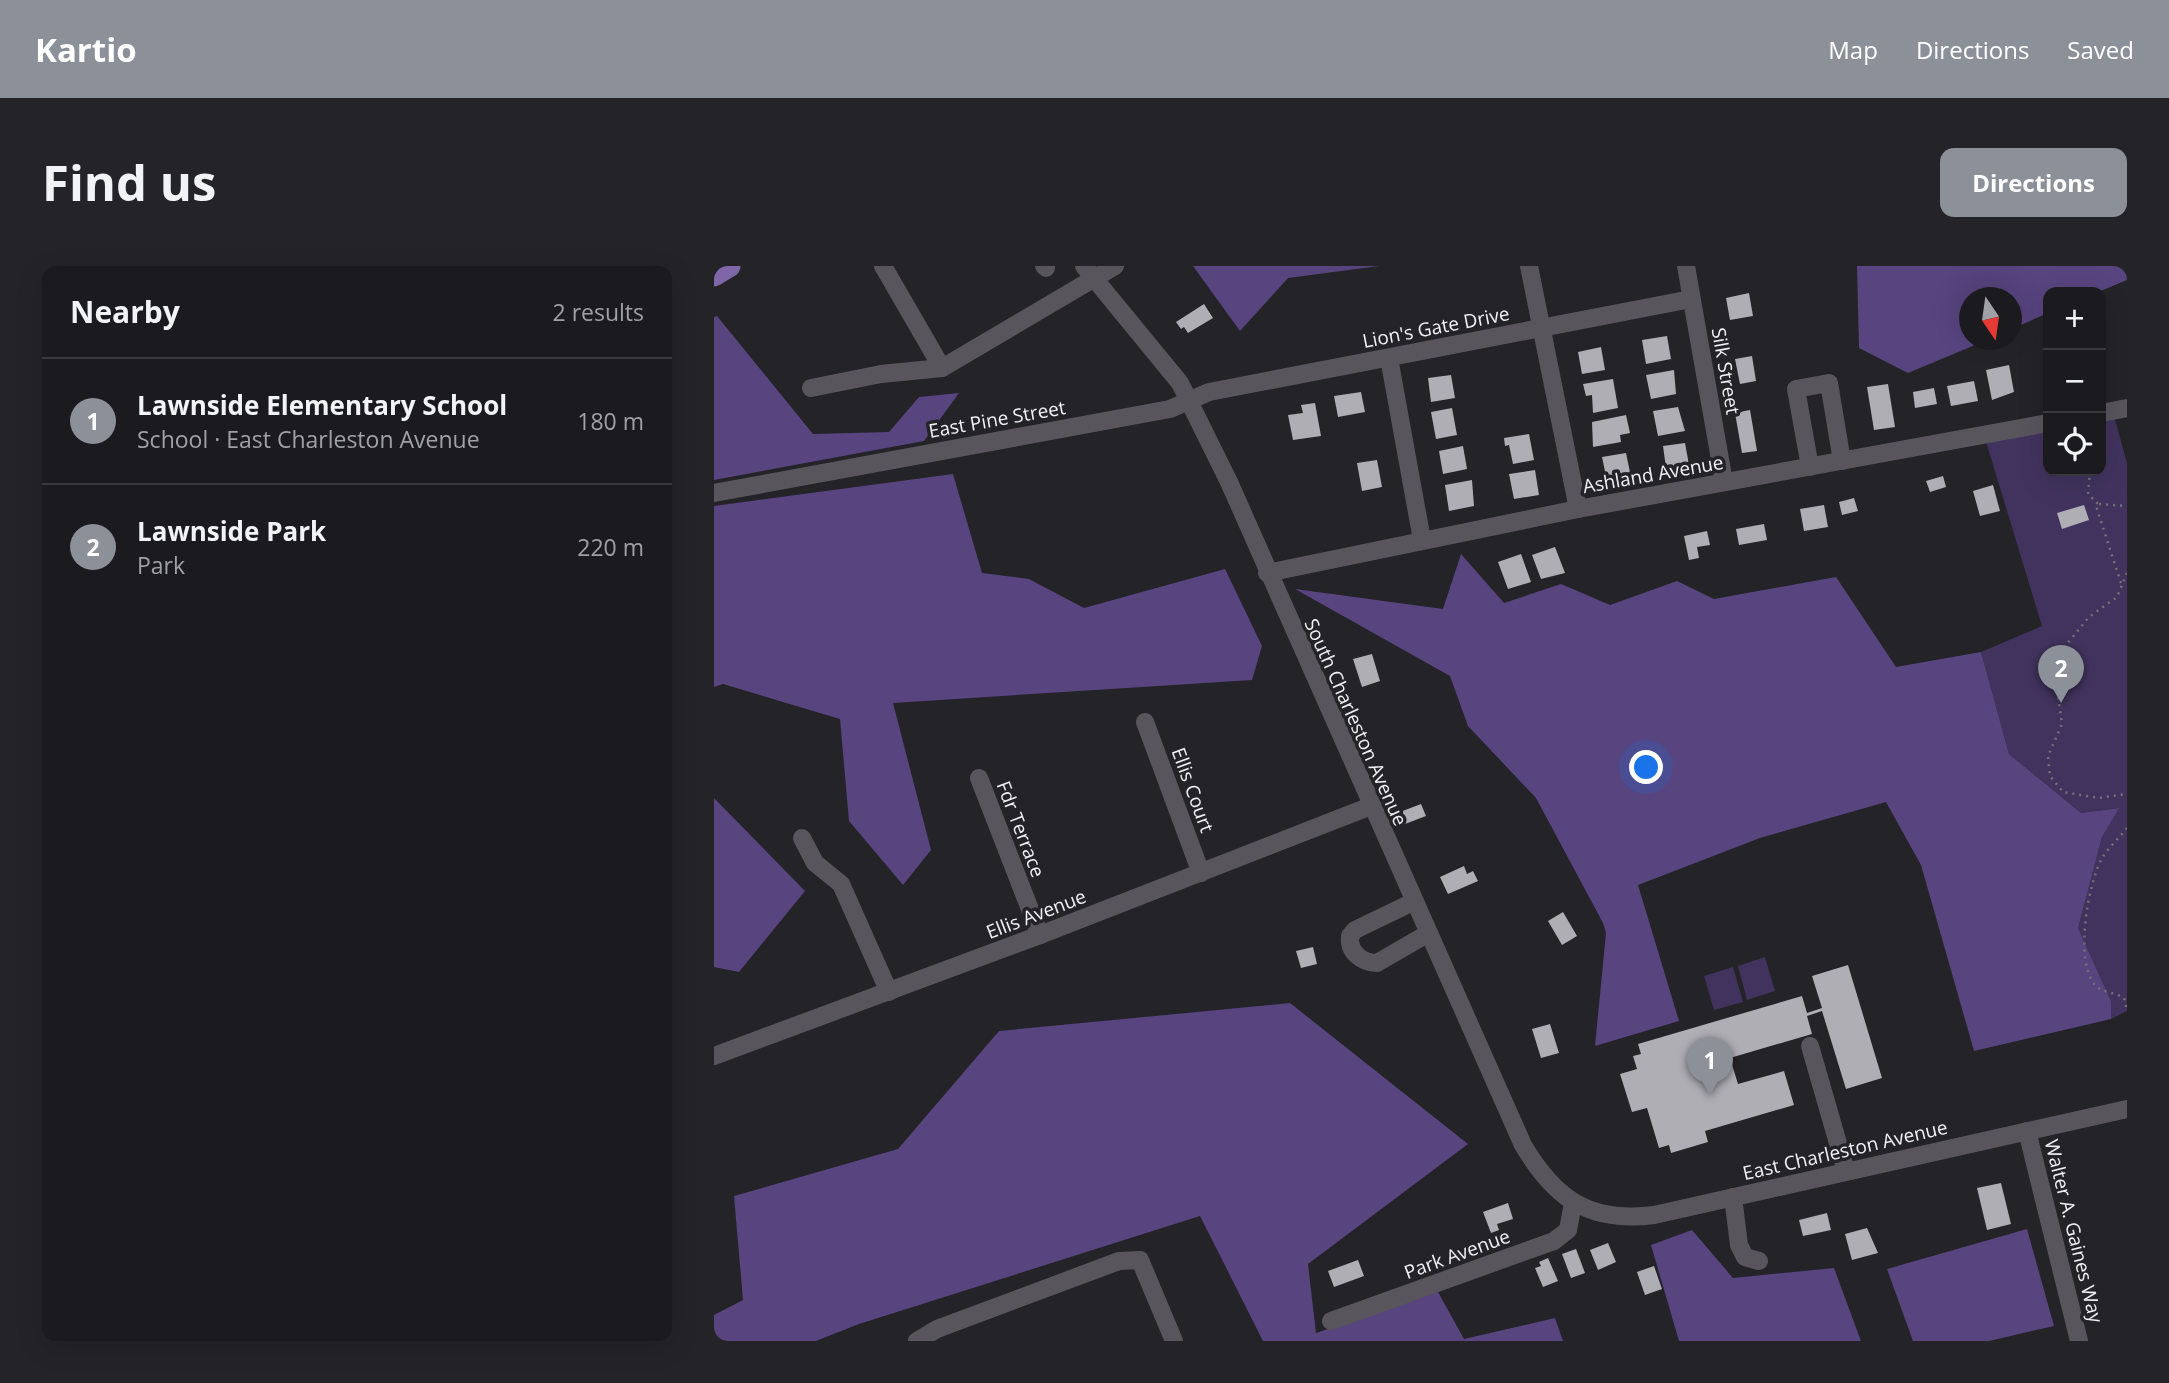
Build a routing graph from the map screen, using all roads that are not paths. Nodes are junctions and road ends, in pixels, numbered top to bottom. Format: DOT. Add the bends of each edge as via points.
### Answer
graph roads {
  1 [pos="729,266"];
  2 [pos="883,266"];
  3 [pos="1115,266"];
  4 [pos="1529,266"];
  5 [pos="1686,266"];
  6 [pos="1088,272"];
  7 [pos="714,275"];
  8 [pos="1692,299"];
  9 [pos="1542,327"];
  10 [pos="1389,358"];
  11 [pos="942,368"];
  12 [pos="811,388"];
  13 [pos="1189,401"];
  14 [pos="2127,408"];
  15 [pos="2106,412"];
  16 [pos="2043,424"];
  17 [pos="1842,461"];
  18 [pos="1810,467"];
  19 [pos="1724,482"];
  20 [pos="714,493"];
  21 [pos="1578,509"];
  22 [pos="1422,540"];
  23 [pos="1267,573"];
  24 [pos="1145,722"];
  25 [pos="979,778"];
  26 [pos="1371,806"];
  27 [pos="802,838"];
  28 [pos="1201,873"];
  29 [pos="1413,902"];
  30 [pos="1427,934"];
  31 [pos="1040,935"];
  32 [pos="889,992"];
  33 [pos="1810,1046"];
  34 [pos="714,1056"];
  35 [pos="2127,1109"];
  36 [pos="2027,1131"];
  37 [pos="1846,1171"];
  38 [pos="1733,1197"];
  39 [pos="1573,1203"];
  40 [pos="1759,1261"];
  41 [pos="1331,1321"];
  42 [pos="917,1341"];
  43 [pos="1174,1341"];
  44 [pos="2079,1341"];
  1 -- 7 [label="main road"];
  2 -- 11 [label="street"];
  3 -- 6 [label="street"];
  4 -- 9 [label="street"];
  5 -- 8 [label="street, Silk Street"];
  6 -- 11 [label="street"];
  6 -- 13 [label="street, South Charleston Avenue" via="1180,383"];
  8 -- 9 [label="street, Lion's Gate Drive"];
  8 -- 19 [label="street, Silk Street"];
  9 -- 10 [label="street, Lion's Gate Drive"];
  9 -- 21 [label="street"];
  10 -- 13 [label="street, Lion's Gate Drive" via="1209,392"];
  10 -- 22 [label="street"];
  11 -- 12 [label="street"];
  13 -- 20 [label="street, East Pine Street" via="1170,409"];
  13 -- 23 [label="street, South Charleston Avenue"];
  14 -- 15 [label="street"];
  16 -- 17 [label="street, Ashland Avenue"];
  17 -- 18 [label="street, Ashland Avenue"];
  17 -- 18 [label="street" via="1829,383 1796,389"];
  18 -- 19 [label="street, Ashland Avenue"];
  19 -- 21 [label="street, Ashland Avenue"];
  21 -- 22 [label="street, Ashland Avenue"];
  22 -- 23 [label="street, Ashland Avenue"];
  23 -- 26 [label="street, South Charleston Avenue"];
  24 -- 28 [label="street, Ellis Court"];
  25 -- 31 [label="street, Fdr Terrace"];
  26 -- 28 [label="street, Ellis Avenue"];
  26 -- 29 [label="street, South Charleston Avenue"];
  27 -- 32 [label="street" via="815,863 841,884"];
  28 -- 31 [label="street, Ellis Avenue"];
  29 -- 30 [label="street, South Charleston Avenue"];
  29 -- 30 [label="street" via="1356,930 1350,936 1351,947 1358,957 1377,963"];
  30 -- 39 [label="street, South Charleston Avenue" via="1523,1145 1544,1180"];
  31 -- 32 [label="street, Ellis Avenue"];
  32 -- 34 [label="street, Ellis Avenue"];
  33 -- 37 [label="street"];
  35 -- 36 [label="street, East Charleston Avenue"];
  36 -- 37 [label="street, East Charleston Avenue"];
  36 -- 44 [label="street, Walter A. Gaines Way"];
  37 -- 38 [label="street, East Charleston Avenue"];
  38 -- 39 [label="street, East Charleston Avenue" via="1633,1217 1613,1216"];
  38 -- 40 [label="street" via="1739,1245 1745,1257"];
  39 -- 41 [label="street, Park Avenue" via="1567,1230 1554,1241"];
  42 -- 43 [label="street" via="937,1329 1119,1261 1140,1260"];
}
